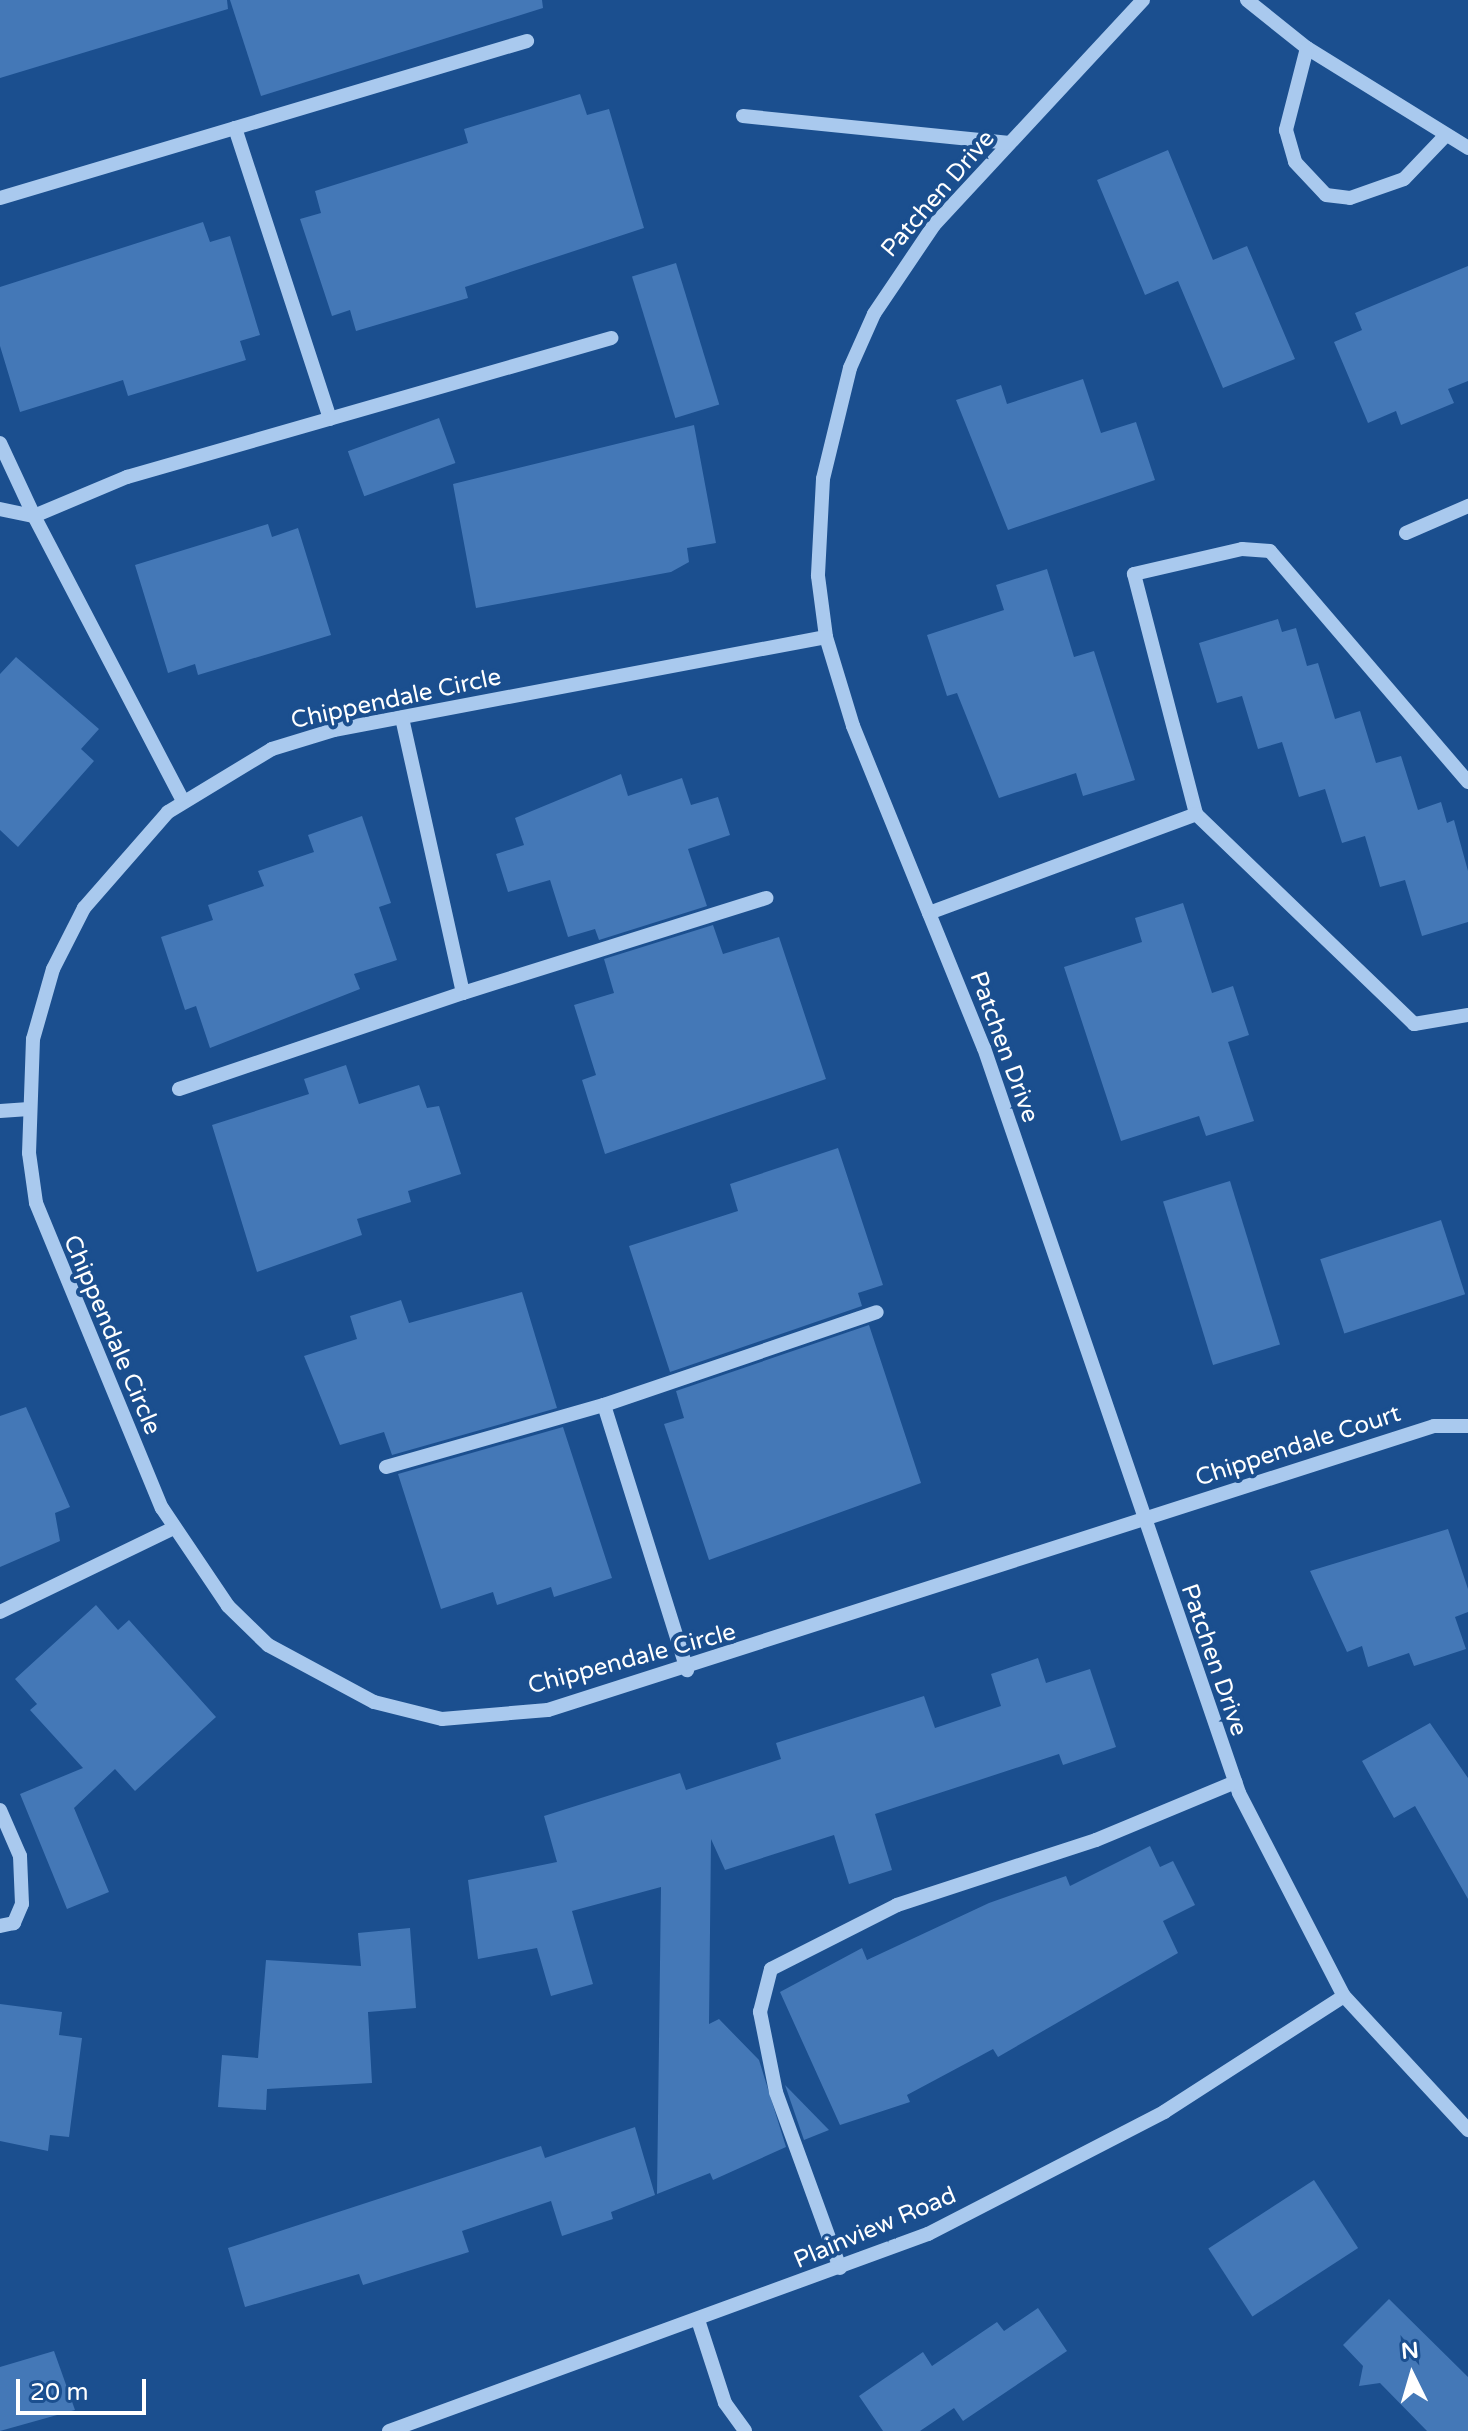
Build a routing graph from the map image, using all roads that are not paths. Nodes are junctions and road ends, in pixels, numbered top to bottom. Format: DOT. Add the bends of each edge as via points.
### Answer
graph roads {
  1 [pos="1143,0"];
  2 [pos="1247,0"];
  3 [pos="527,41"];
  4 [pos="1307,48"];
  5 [pos="743,116"];
  6 [pos="235,128"];
  7 [pos="1446,135"];
  8 [pos="1010,143"];
  9 [pos="1468,148"];
  10 [pos="0,198"];
  11 [pos="611,338"];
  12 [pos="330,419"];
  13 [pos="0,443"];
  14 [pos="1468,506"];
  15 [pos="0,509"];
  16 [pos="34,516"];
  17 [pos="1406,533"];
  18 [pos="826,637"];
  19 [pos="402,718"];
  20 [pos="1468,782"];
  21 [pos="183,801"];
  22 [pos="1196,814"];
  23 [pos="766,898"];
  24 [pos="929,913"];
  25 [pos="463,993"];
  26 [pos="1468,1015"];
  27 [pos="179,1089"];
  28 [pos="29,1109"];
  29 [pos="0,1111"];
  30 [pos="877,1312"];
  31 [pos="604,1405"];
  32 [pos="1468,1426"];
  33 [pos="386,1467"];
  34 [pos="1142,1519"];
  35 [pos="174,1528"];
  36 [pos="0,1612"];
  37 [pos="687,1670"];
  38 [pos="1235,1782"];
  39 [pos="0,1810"];
  40 [pos="0,1926"];
  41 [pos="1344,1996"];
  42 [pos="1468,2130"];
  43 [pos="840,2268"];
  44 [pos="699,2323"];
  45 [pos="389,2431"];
  46 [pos="745,2431"];
  1 -- 8 [label="street, Patchen Drive"];
  2 -- 4 [label="street"];
  3 -- 6 [label="street"];
  4 -- 7 [label="street"];
  4 -- 7 [label="street" via="1290,93 1286,130 1295,162 1326,195 1350,198 1404,179"];
  5 -- 8 [label="street"];
  6 -- 10 [label="street"];
  6 -- 12 [label="street"];
  7 -- 9 [label="street"];
  8 -- 18 [label="street, Patchen Drive" via="900,269 850,368 823,479 818,576"];
  11 -- 12 [label="street"];
  12 -- 16 [label="street" via="127,477"];
  13 -- 16 [label="street"];
  14 -- 17 [label="street"];
  15 -- 16 [label="street"];
  16 -- 21 [label="street"];
  18 -- 19 [label="street, Chippendale Circle"];
  18 -- 24 [label="street, Patchen Drive" via="853,726"];
  19 -- 21 [label="street, Chippendale Circle" via="272,749"];
  19 -- 25 [label="street"];
  20 -- 22 [label="street" via="1270,551 1242,549 1134,574"];
  21 -- 28 [label="street, Chippendale Circle" via="123,854 84,908 53,969 33,1039"];
  22 -- 24 [label="street"];
  22 -- 26 [label="street" via="1414,1024"];
  23 -- 25 [label="street"];
  24 -- 34 [label="street, Patchen Drive" via="984,1048"];
  25 -- 27 [label="street"];
  28 -- 29 [label="street"];
  28 -- 35 [label="street, Chippendale Circle" via="44,1232"];
  30 -- 31 [label="street"];
  31 -- 33 [label="street"];
  31 -- 37 [label="street"];
  32 -- 34 [label="street, Chippendale Court" via="1434,1426"];
  34 -- 37 [label="street, Chippendale Circle"];
  34 -- 38 [label="street, Patchen Drive"];
  35 -- 36 [label="street"];
  35 -- 37 [label="street, Chippendale Circle" via="208,1582 268,1645 374,1702 442,1719 548,1710"];
  38 -- 41 [label="street, Patchen Drive"];
  38 -- 43 [label="street" via="1096,1840 897,1905 771,1969 760,2012 776,2092"];
  39 -- 40 [label="street" via="20,1856 22,1904 14,1923"];
  41 -- 42 [label="street, Patchen Drive"];
  41 -- 43 [label="street, Plainview Road" via="1077,2161"];
  43 -- 44 [label="street, Plainview Road"];
  44 -- 45 [label="street, Plainview Road"];
  44 -- 46 [label="street" via="725,2403"];
}
